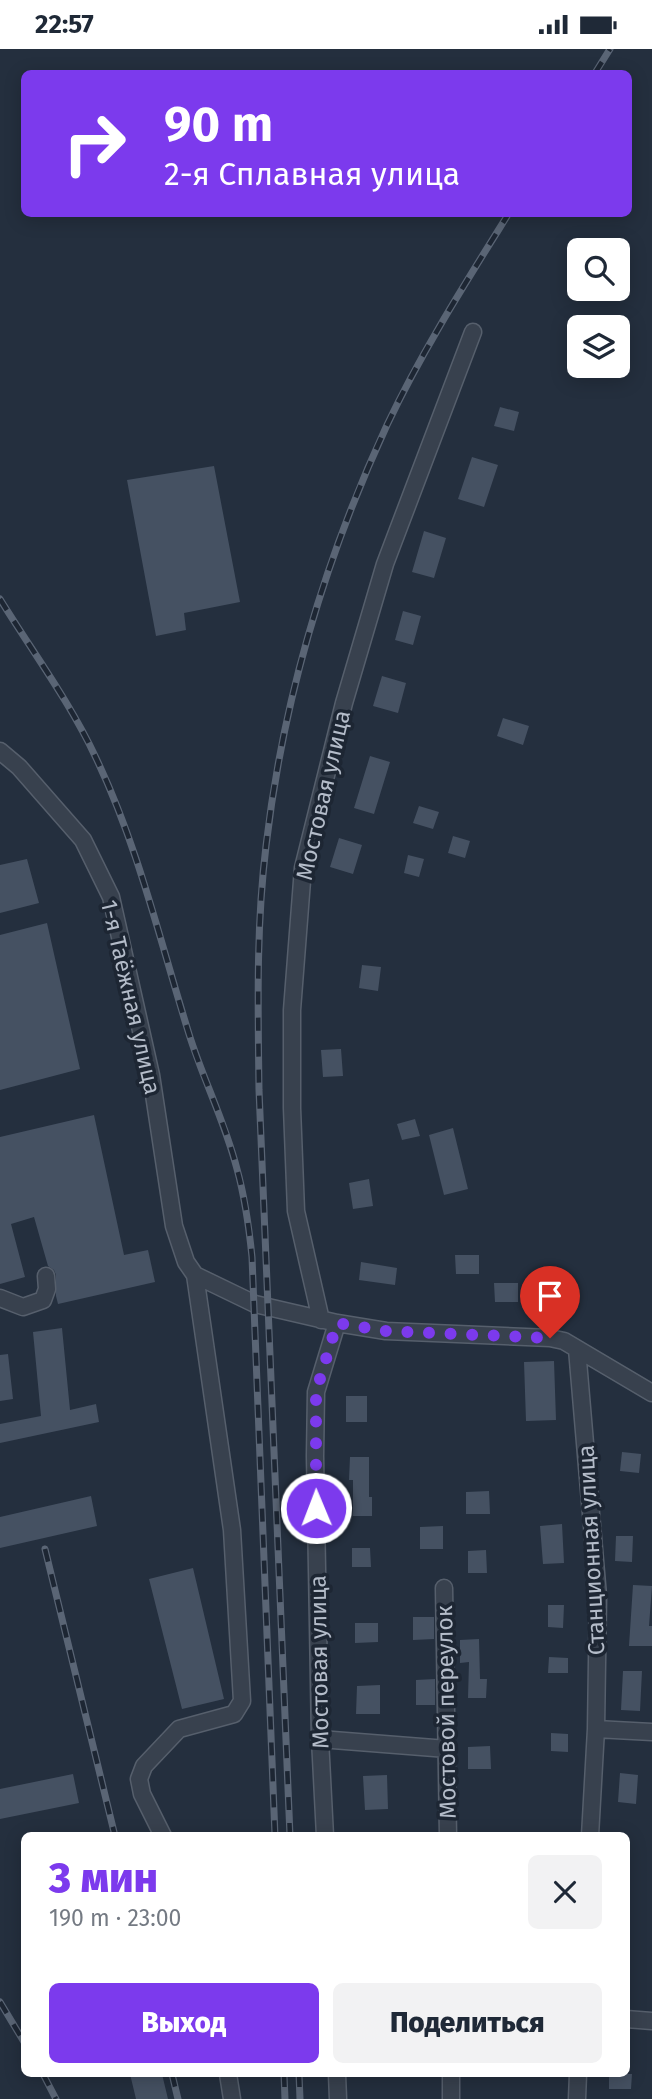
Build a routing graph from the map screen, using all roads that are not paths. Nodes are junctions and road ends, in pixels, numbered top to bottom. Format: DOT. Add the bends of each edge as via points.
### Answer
graph roads {
  1 [pos="473,332"];
  2 [pos="0,751"];
  3 [pos="195,1275"];
  4 [pos="46,1276"];
  5 [pos="0,1297"];
  6 [pos="329,1321"];
  7 [pos="577,1349"];
  8 [pos="652,1393"];
  9 [pos="444,1588"];
  10 [pos="596,1729"];
  11 [pos="652,1732"];
  12 [pos="320,1739"];
  13 [pos="447,1749"];
  14 [pos="161,1832"];
  15 [pos="325,1832"];
  16 [pos="448,1832"];
  17 [pos="590,1832"];
  18 [pos="630,2019"];
  19 [pos="652,2021"];
  20 [pos="228,2077"];
  21 [pos="337,2077"];
  22 [pos="451,2077"];
  23 [pos="578,2077"];
  24 [pos="232,2099"];
  25 [pos="338,2099"];
  26 [pos="451,2099"];
  27 [pos="577,2099"];
  1 -- 6 [label="street, Мостовая улица" via="385,564 303,868 292,1010 296,1212"];
  2 -- 3 [label="street, 1-я Таёжная улица" via="83,840 111,897 151,1075 174,1226"];
  3 -- 6 [label="street" via="255,1304"];
  3 -- 14 [label="street, 1-я Таёжная улица" via="232,1530 242,1701 234,1714 179,1729 144,1766 139,1779 142,1794"];
  4 -- 5 [label="street" via="43,1300 23,1307"];
  6 -- 7 [label="street" via="386,1331 550,1338"];
  6 -- 12 [label="street, Мостовая улица" via="316,1392"];
  7 -- 8 [label="street"];
  7 -- 10 [label="street, Станционная улица" via="598,1596"];
  9 -- 13 [label="street, Мостовой переулок"];
  10 -- 11 [label="street"];
  10 -- 17 [label="street, Станционная улица"];
  12 -- 13 [label="street"];
  12 -- 15 [label="street, Мостовая улица"];
  13 -- 16 [label="street, Мостовой переулок"];
  18 -- 19 [label="street"];
  20 -- 24 [label="street"];
  21 -- 25 [label="street"];
  22 -- 26 [label="street"];
  23 -- 27 [label="street"];
}
